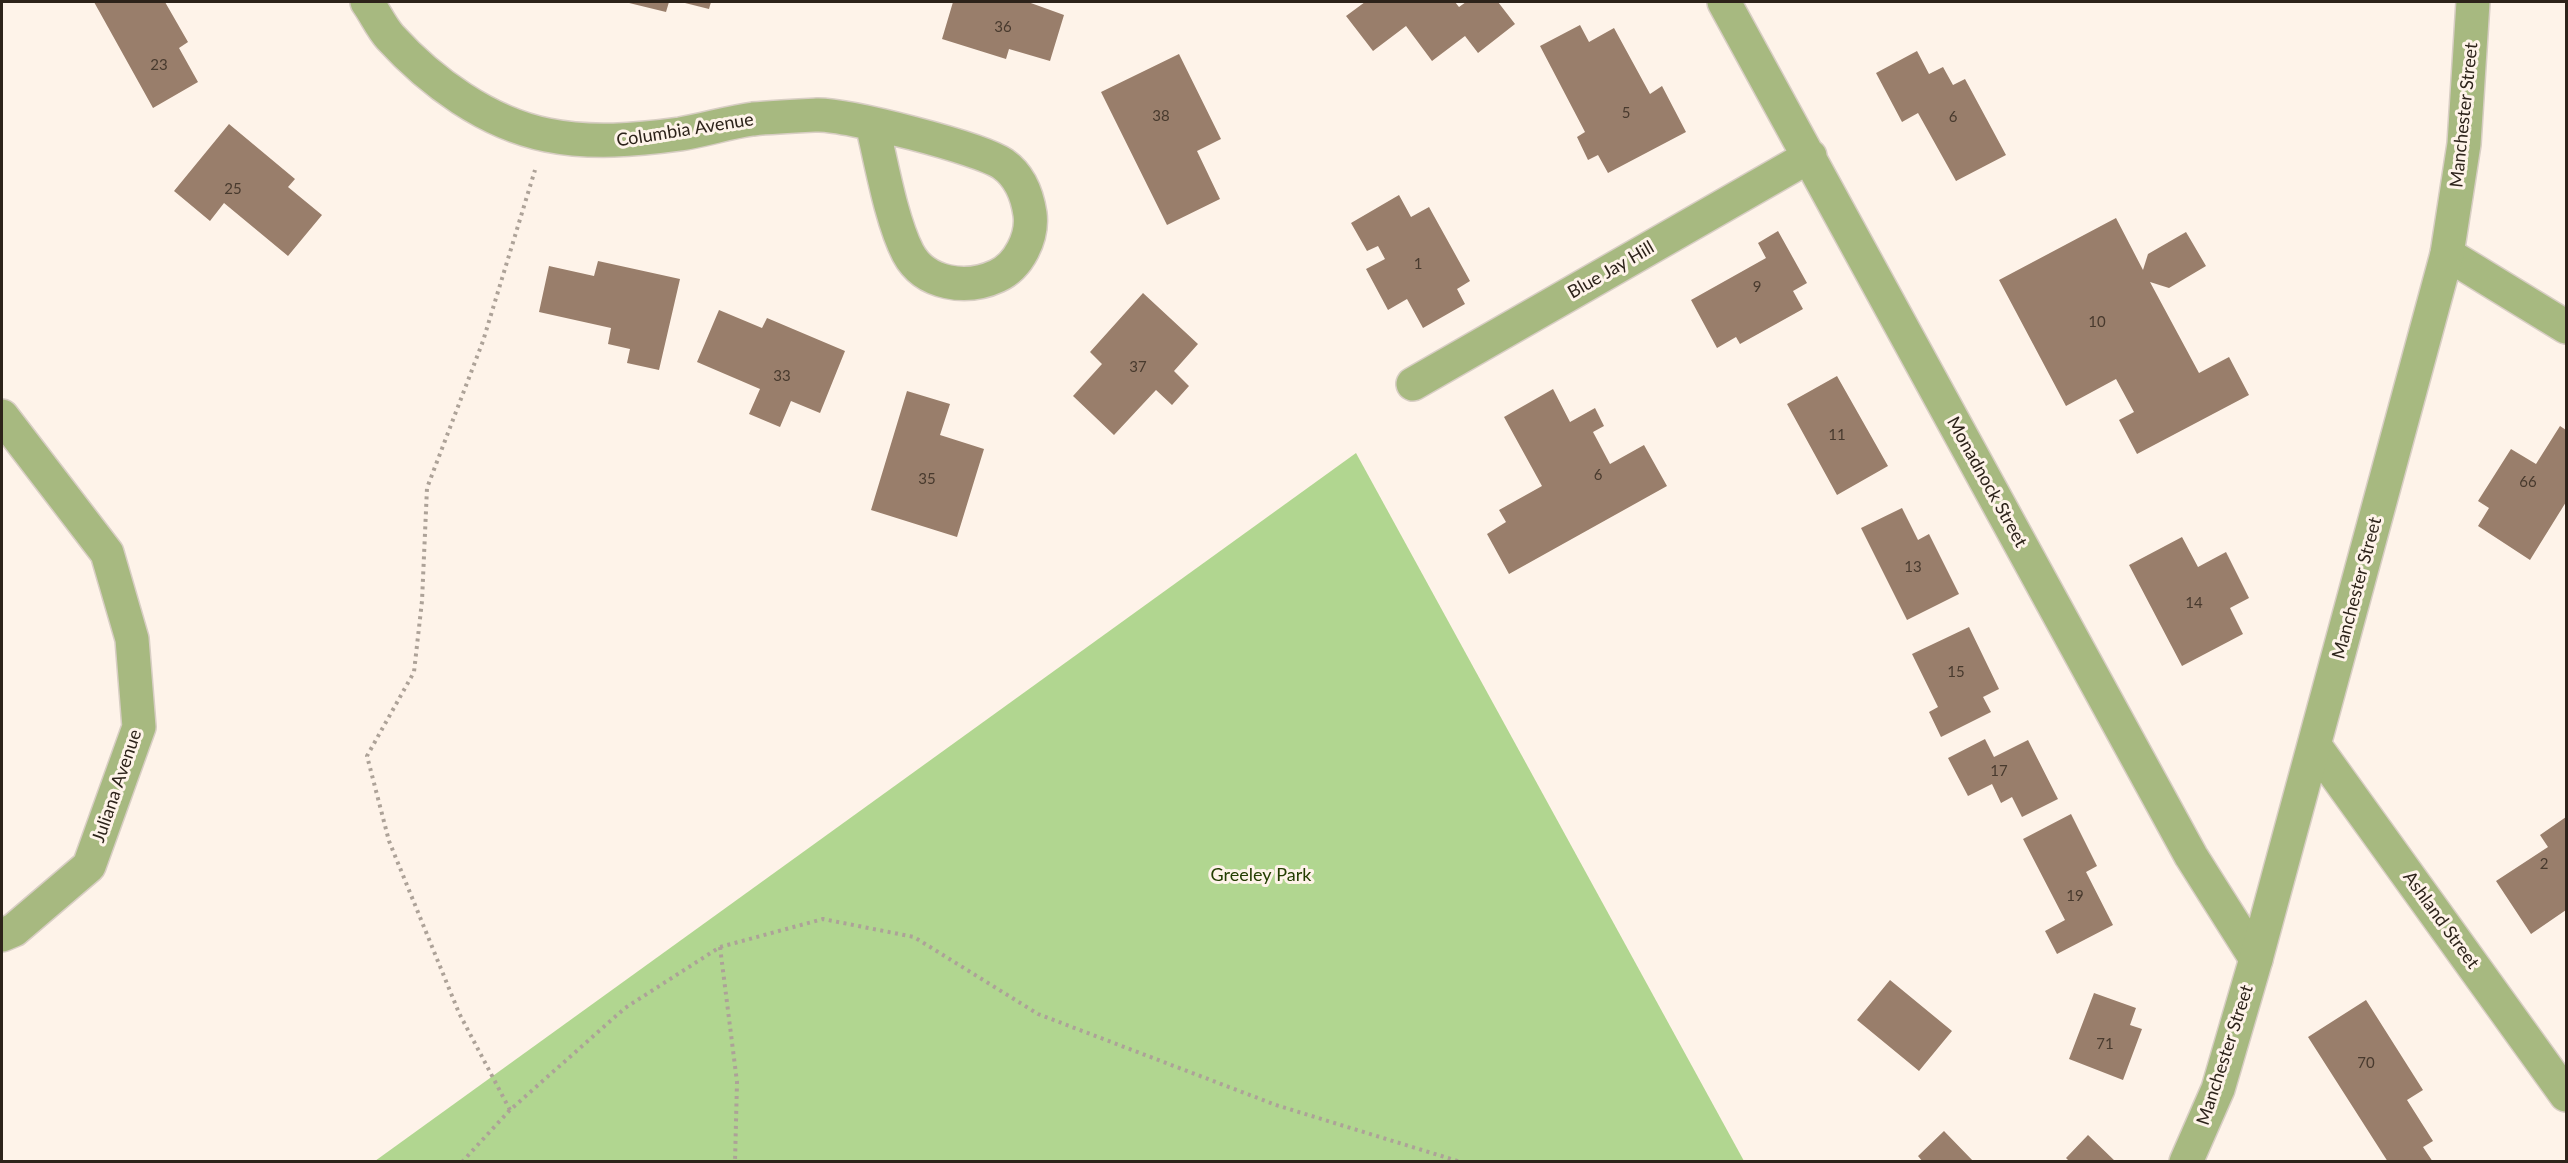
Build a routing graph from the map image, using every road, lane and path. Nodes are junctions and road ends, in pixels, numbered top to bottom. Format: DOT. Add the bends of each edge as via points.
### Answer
graph roads {
  1 [pos="367,2"];
  2 [pos="1724,2"];
  3 [pos="2473,2"];
  4 [pos="872,124"];
  5 [pos="546,135"];
  6 [pos="1810,156"];
  7 [pos="2447,254"];
  8 [pos="2566,327"];
  9 [pos="1413,384"];
  10 [pos="2,416"];
  11 [pos="2315,746"];
  12 [pos="2,935"];
  13 [pos="720,947"];
  14 [pos="2256,959"];
  15 [pos="2566,1095"];
  16 [pos="510,1110"];
  17 [pos="462,1161"];
  18 [pos="735,1161"];
  19 [pos="1461,1161"];
  20 [pos="2186,1161"];
  1 -- 5 [label="street, Columbia Avenue" via="388,35 425,72 466,101"];
  2 -- 6 [label="street, Monadnock Street"];
  3 -- 7 [label="street, Manchester Street" via="2464,144"];
  4 -- 4 [label="street, Columbia Avenue" via="983,154 1004,164 1020,181 1031,221 1017,260 1002,274 962,285 923,270 909,255 900,234"];
  4 -- 5 [label="street, Columbia Avenue" via="822,115 752,119 681,134 608,142"];
  5 -- 16 [label="path" via="483,341 427,488 414,672 367,756 394,852 459,1013"];
  6 -- 9 [label="street, Blue Jay Hill"];
  6 -- 14 [label="street, Monadnock Street" via="2191,856"];
  7 -- 8 [label="street"];
  7 -- 11 [label="street, Manchester Street"];
  10 -- 12 [label="street, Juliana Avenue" via="107,553 132,639 139,727 89,866 15,930"];
  11 -- 14 [label="street, Manchester Street"];
  11 -- 15 [label="street, Ashland Street"];
  13 -- 16 [label="path" via="625,1008"];
  13 -- 18 [label="path" via="737,1082"];
  13 -- 19 [label="path" via="823,919 914,938 1038,1014 1276,1106"];
  14 -- 20 [label="street, Manchester Street" via="2218,1089"];
  16 -- 17 [label="path"];
}
